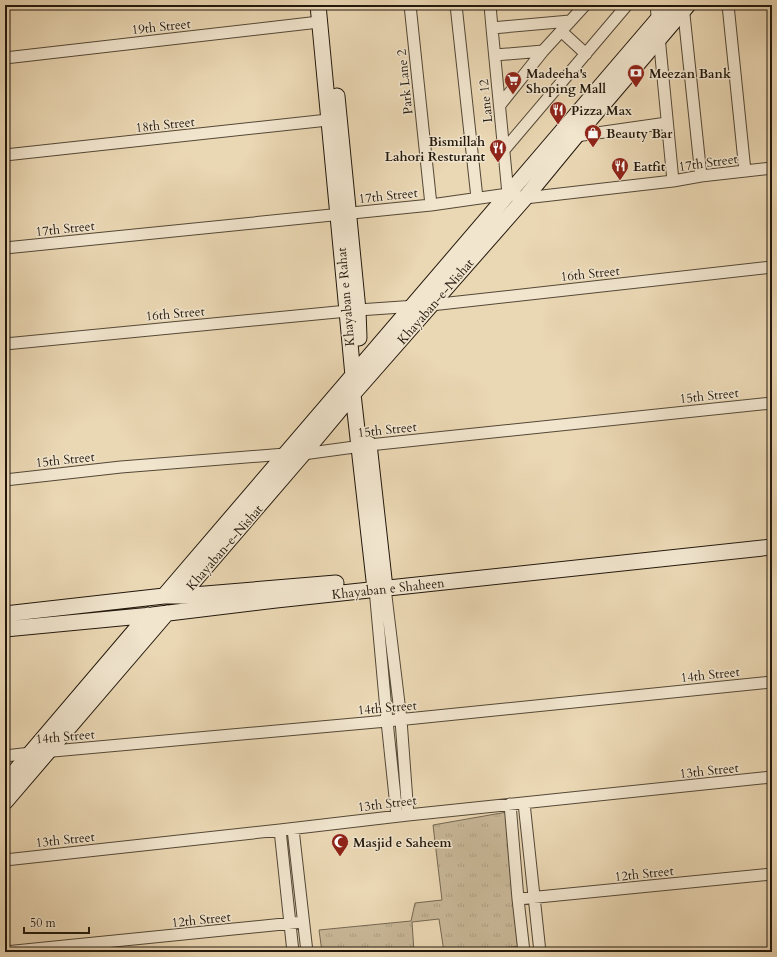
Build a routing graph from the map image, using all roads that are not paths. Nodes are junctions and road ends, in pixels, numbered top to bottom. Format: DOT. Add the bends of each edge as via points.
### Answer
graph roads {
  1 [pos="318,5"];
  2 [pos="327,5"];
  3 [pos="410,5"];
  4 [pos="456,5"];
  5 [pos="490,5"];
  6 [pos="584,5"];
  7 [pos="627,5"];
  8 [pos="728,5"];
  9 [pos="681,6"];
  10 [pos="656,12"];
  11 [pos="570,21"];
  12 [pos="319,22"];
  13 [pos="492,28"];
  14 [pos="561,31"];
  15 [pos="659,39"];
  16 [pos="544,51"];
  17 [pos="586,54"];
  18 [pos="495,56"];
  19 [pos="5,58"];
  20 [pos="500,105"];
  21 [pos="328,120"];
  22 [pos="667,123"];
  23 [pos="576,136"];
  24 [pos="504,150"];
  25 [pos="5,155"];
  26 [pos="772,168"];
  27 [pos="745,171"];
  28 [pos="700,176"];
  29 [pos="673,181"];
  30 [pos="508,194"];
  31 [pos="477,198"];
  32 [pos="525,198"];
  33 [pos="431,205"];
  34 [pos="343,214"];
  35 [pos="5,248"];
  36 [pos="772,267"];
  37 [pos="431,305"];
  38 [pos="412,306"];
  39 [pos="352,310"];
  40 [pos="5,344"];
  41 [pos="357,380"];
  42 [pos="772,402"];
  43 [pos="364,446"];
  44 [pos="286,454"];
  45 [pos="303,454"];
  46 [pos="5,480"];
  47 [pos="772,537"];
  48 [pos="772,548"];
  49 [pos="380,584"];
  50 [pos="164,596"];
  51 [pos="181,596"];
  52 [pos="167,613"];
  53 [pos="5,614"];
  54 [pos="148,615"];
  55 [pos="5,629"];
  56 [pos="772,682"];
  57 [pos="401,720"];
  58 [pos="387,721"];
  59 [pos="48,752"];
  60 [pos="31,753"];
  61 [pos="5,756"];
  62 [pos="772,777"];
  63 [pos="5,783"];
  64 [pos="5,802"];
  65 [pos="524,803"];
  66 [pos="510,804"];
  67 [pos="408,815"];
  68 [pos="397,816"];
  69 [pos="293,829"];
  70 [pos="280,830"];
  71 [pos="5,860"];
  72 [pos="772,874"];
  73 [pos="534,898"];
  74 [pos="518,899"];
  75 [pos="303,922"];
  76 [pos="290,924"];
  77 [pos="5,952"];
  78 [pos="293,952"];
  79 [pos="307,952"];
  80 [pos="524,952"];
  81 [pos="540,952"];
  1 -- 12 [label="street, Khayaban e Rahat"];
  2 -- 34 [label="street, Khayaban e Rahat"];
  3 -- 33 [label="street, Park Lane 2"];
  4 -- 31 [label="street"];
  5 -- 13 [label="street, Lane 12"];
  6 -- 11 [label="street"];
  7 -- 17 [label="street"];
  8 -- 27 [label="street"];
  9 -- 10 [label="street, Khayaban-e-Nishat"];
  9 -- 15 [label="street, Khayaban-e-Nishat"];
  9 -- 28 [label="street"];
  10 -- 15 [label="street"];
  10 -- 30 [label="street, Khayaban-e-Nishat"];
  11 -- 13 [label="street"];
  11 -- 14 [label="street"];
  12 -- 19 [label="street, 19th Street"];
  12 -- 21 [label="street, Khayaban e Rahat"];
  13 -- 18 [label="street, Lane 12"];
  14 -- 16 [label="street"];
  14 -- 17 [label="street"];
  15 -- 22 [label="street"];
  15 -- 23 [label="street, Khayaban-e-Nishat"];
  16 -- 18 [label="street"];
  16 -- 20 [label="street"];
  17 -- 24 [label="street"];
  18 -- 20 [label="street, Lane 12"];
  20 -- 24 [label="street, Lane 12"];
  21 -- 25 [label="street, 18th Street"];
  21 -- 34 [label="street, Khayaban e Rahat"];
  22 -- 23 [label="street"];
  22 -- 29 [label="street"];
  23 -- 32 [label="street, Khayaban-e-Nishat"];
  24 -- 30 [label="street, Lane 12"];
  26 -- 27 [label="street, 17th Street"];
  27 -- 28 [label="street, 17th Street"];
  28 -- 29 [label="street, 17th Street"];
  29 -- 32 [label="street, 17th Street"];
  30 -- 31 [label="street, 17th Street"];
  30 -- 32 [label="street, 17th Street"];
  30 -- 38 [label="street, Khayaban-e-Nishat"];
  31 -- 33 [label="street, 17th Street"];
  32 -- 37 [label="street, Khayaban-e-Nishat"];
  33 -- 34 [label="street, 17th Street"];
  34 -- 35 [label="street, 17th Street"];
  34 -- 39 [label="street, Khayaban e Rahat"];
  36 -- 37 [label="street, 16th Street"];
  37 -- 38 [label="street, 16th Street"];
  37 -- 41 [label="street, Khayaban-e-Nishat"];
  38 -- 39 [label="street, 16th Street"];
  38 -- 41 [label="street, Khayaban-e-Nishat"];
  39 -- 40 [label="street, 16th Street"];
  39 -- 41 [label="street, Khayaban e Rahat"];
  41 -- 43 [label="street, Khayaban e Rahat"];
  41 -- 44 [label="street, Khayaban-e-Nishat"];
  41 -- 45 [label="street, Khayaban-e-Nishat"];
  42 -- 43 [label="street, 15th Street"];
  43 -- 45 [label="street, 15th Street"];
  43 -- 49 [label="street, Khayaban e Rahat"];
  44 -- 45 [label="street, 15th Street"];
  44 -- 46 [label="street, 15th Street" via="121,467"];
  44 -- 50 [label="street, Khayaban-e-Nishat"];
  45 -- 51 [label="street, Khayaban-e-Nishat"];
  47 -- 49 [label="street, Khayaban e Shaheen"];
  48 -- 49 [label="street, Khayaban e Shaheen"];
  49 -- 51 [label="street, Khayaban e Shaheen"];
  49 -- 52 [label="street, Khayaban e Shaheen"];
  49 -- 57 [label="street"];
  49 -- 58 [label="street"];
  50 -- 51 [label="street, Khayaban e Shaheen"];
  50 -- 53 [label="street, Khayaban e Shaheen"];
  52 -- 54 [label="street, Khayaban e Shaheen"];
  52 -- 59 [label="street"];
  54 -- 55 [label="street, Khayaban e Shaheen"];
  54 -- 60 [label="street"];
  56 -- 57 [label="street, 14th Street"];
  57 -- 58 [label="street, 14th Street"];
  57 -- 67 [label="street"];
  58 -- 59 [label="street, 14th Street"];
  58 -- 68 [label="street"];
  59 -- 60 [label="street, 14th Street"];
  59 -- 64 [label="street"];
  60 -- 61 [label="street, 14th Street"];
  60 -- 63 [label="street"];
  62 -- 65 [label="street, 13th Street"];
  65 -- 66 [label="street, 13th Street"];
  65 -- 73 [label="street"];
  66 -- 67 [label="street, 13th Street"];
  66 -- 74 [label="street"];
  67 -- 68 [label="street, 13th Street"];
  68 -- 69 [label="street, 13th Street"];
  69 -- 70 [label="street, 13th Street"];
  69 -- 75 [label="street"];
  70 -- 71 [label="street, 13th Street"];
  70 -- 76 [label="street"];
  72 -- 73 [label="street, 12th Street"];
  73 -- 74 [label="street, 12th Street"];
  73 -- 81 [label="street"];
  74 -- 80 [label="street"];
  75 -- 76 [label="street, 12th Street"];
  75 -- 79 [label="street"];
  76 -- 77 [label="street, 12th Street"];
  76 -- 78 [label="street"];
}
